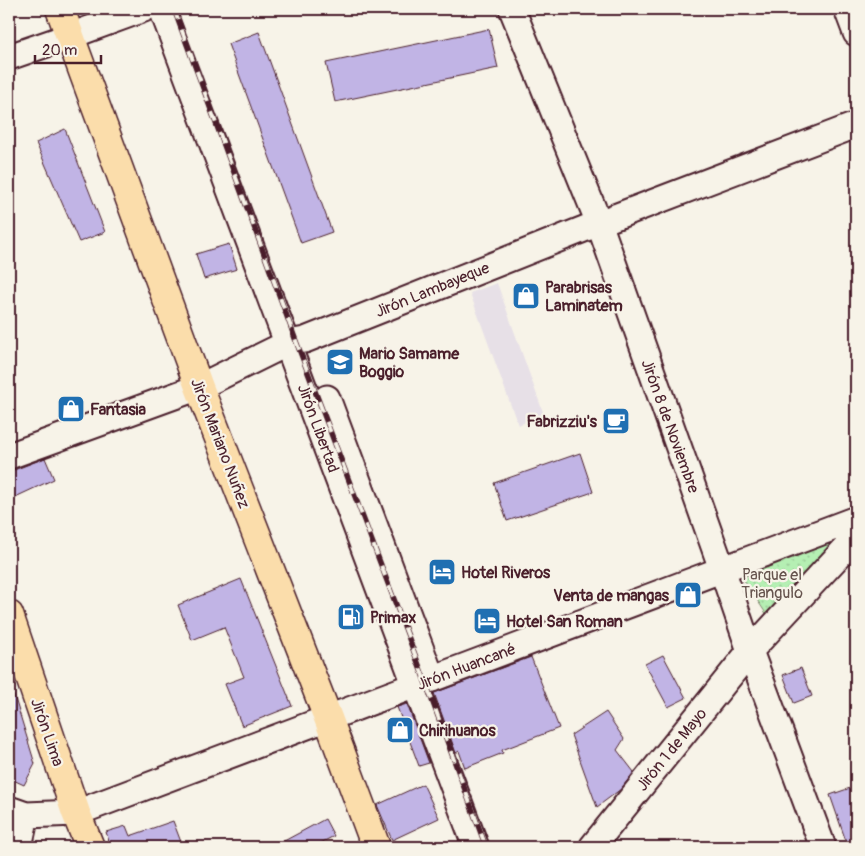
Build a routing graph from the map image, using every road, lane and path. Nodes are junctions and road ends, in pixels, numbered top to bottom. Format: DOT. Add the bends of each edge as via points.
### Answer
graph roads {
  1 [pos="60,9"];
  2 [pos="144,9"];
  3 [pos="162,9"];
  4 [pos="512,9"];
  5 [pos="847,9"];
  6 [pos="856,33"];
  7 [pos="70,36"];
  8 [pos="9,57"];
  9 [pos="856,125"];
  10 [pos="599,223"];
  11 [pos="296,341"];
  12 [pos="199,387"];
  13 [pos="9,456"];
  14 [pos="856,519"];
  15 [pos="856,537"];
  16 [pos="722,569"];
  17 [pos="9,616"];
  18 [pos="750,651"];
  19 [pos="424,682"];
  20 [pos="328,718"];
  21 [pos="17,812"];
  22 [pos="76,813"];
  23 [pos="19,847"];
  24 [pos="90,847"];
  25 [pos="376,847"];
  26 [pos="476,847"];
  27 [pos="592,847"];
  28 [pos="823,847"];
  1 -- 7 [label="main road, Jirón Mariano Nuñez"];
  2 -- 7 [label="street"];
  3 -- 11 [label="street"];
  4 -- 10 [label="street, Jirón 8 de Noviembre"];
  5 -- 6 [label="street"];
  7 -- 8 [label="street"];
  7 -- 12 [label="main road, Jirón Mariano Nuñez"];
  9 -- 10 [label="street, Jirón Lambayeque"];
  10 -- 11 [label="street, Jirón Lambayeque"];
  10 -- 16 [label="street, Jirón 8 de Noviembre"];
  11 -- 12 [label="street, Jirón Lambayeque"];
  11 -- 19 [label="street"];
  12 -- 13 [label="street, Jirón Lambayeque"];
  12 -- 20 [label="main road, Jirón Mariano Nuñez"];
  14 -- 16 [label="street, Jirón Huancané"];
  15 -- 18 [label="street, Jirón 1 de Mayo"];
  16 -- 18 [label="street, Jirón 8 de Noviembre"];
  16 -- 19 [label="street, Jirón Huancané"];
  17 -- 22 [label="main road, Jirón Lima"];
  18 -- 27 [label="street, Jirón 1 de Mayo"];
  18 -- 28 [label="street, Jirón 8 de Noviembre"];
  19 -- 20 [label="street, Jirón Huancané"];
  19 -- 26 [label="street"];
  20 -- 22 [label="street, Jirón Huancané"];
  20 -- 25 [label="main road, Jirón Mariano Nuñez"];
  21 -- 22 [label="street, Jirón Huancané"];
  21 -- 23 [label="street"];
  22 -- 24 [label="main road, Jirón Lima"];
}
